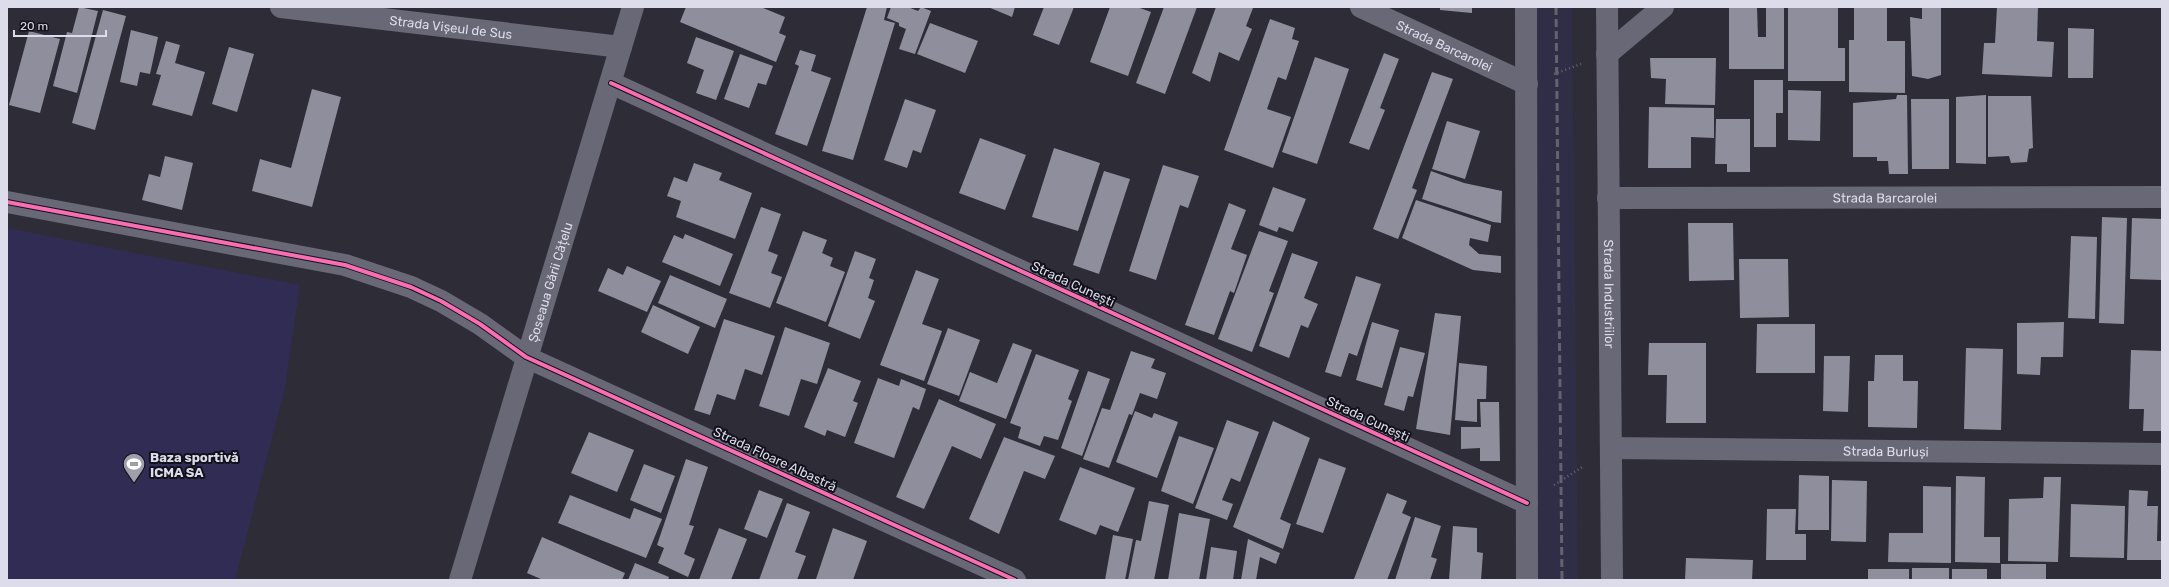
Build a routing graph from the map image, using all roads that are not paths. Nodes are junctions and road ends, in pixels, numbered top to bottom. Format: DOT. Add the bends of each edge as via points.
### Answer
graph roads {
  1 [pos="282,7"];
  2 [pos="633,7"];
  3 [pos="1361,7"];
  4 [pos="1526,7"];
  5 [pos="1607,7"];
  6 [pos="1663,7"];
  7 [pos="621,48"];
  8 [pos="1607,54"];
  9 [pos="611,83"];
  10 [pos="1527,84"];
  11 [pos="2162,197"];
  12 [pos="1608,198"];
  13 [pos="7,202"];
  14 [pos="526,357"];
  15 [pos="1610,448"];
  16 [pos="2162,454"];
  17 [pos="1527,503"];
  18 [pos="460,580"];
  19 [pos="1015,580"];
  20 [pos="1527,580"];
  21 [pos="1612,580"];
  1 -- 7 [label="street, Strada Vișeul de Sus"];
  2 -- 7 [label="street, Șoseaua Gării Cățelu"];
  3 -- 10 [label="street, Strada Barcarolei"];
  4 -- 10 [label="street"];
  5 -- 8 [label="street, Strada Industriilor"];
  6 -- 8 [label="street"];
  7 -- 9 [label="street, Șoseaua Gării Cățelu"];
  8 -- 12 [label="street, Strada Industriilor"];
  9 -- 14 [label="street, Șoseaua Gării Cățelu"];
  9 -- 17 [label="street, Strada Cunești"];
  10 -- 17 [label="street"];
  11 -- 12 [label="street, Strada Barcarolei"];
  12 -- 15 [label="street, Strada Industriilor"];
  13 -- 14 [label="street, Strada Floare Albastră" via="345,265 411,287 441,301 480,324"];
  14 -- 18 [label="street, Șoseaua Gării Cățelu"];
  14 -- 19 [label="street, Strada Floare Albastră"];
  15 -- 16 [label="street, Strada Burluși"];
  15 -- 21 [label="street, Strada Industriilor"];
  17 -- 20 [label="street"];
}
